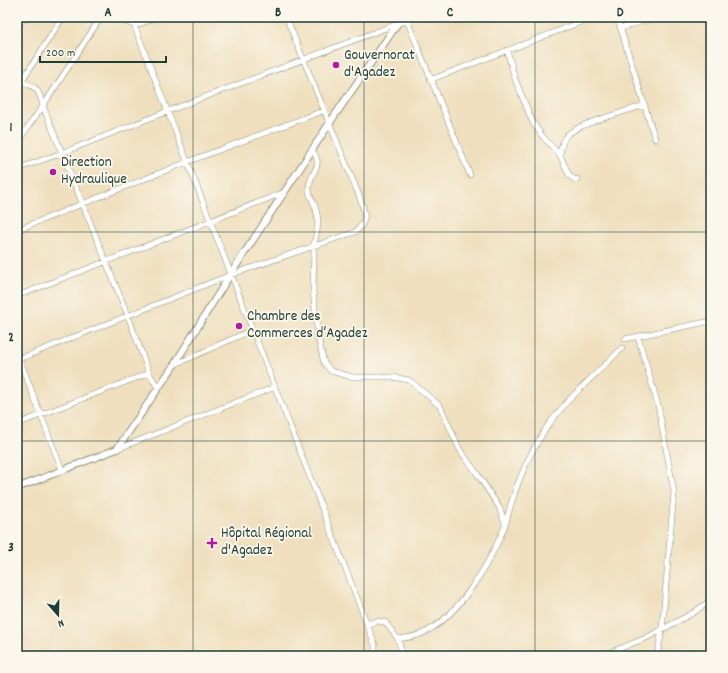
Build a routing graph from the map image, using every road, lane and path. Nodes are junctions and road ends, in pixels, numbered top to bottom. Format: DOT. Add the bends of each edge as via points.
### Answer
graph roads {
  1 [pos="31,17"];
  2 [pos="63,17"];
  3 [pos="101,17"];
  4 [pos="116,17"];
  5 [pos="131,17"];
  6 [pos="157,17"];
  7 [pos="286,17"];
  8 [pos="415,17"];
  9 [pos="594,17"];
  10 [pos="617,17"];
  11 [pos="656,17"];
  12 [pos="405,18"];
  13 [pos="17,23"];
  14 [pos="397,24"];
  15 [pos="135,26"];
  16 [pos="621,28"];
  17 [pos="507,50"];
  18 [pos="303,60"];
  19 [pos="430,80"];
  20 [pos="19,81"];
  21 [pos="645,105"];
  22 [pos="43,106"];
  23 [pos="168,111"];
  24 [pos="323,111"];
  25 [pos="329,124"];
  26 [pos="655,139"];
  27 [pos="17,142"];
  28 [pos="312,150"];
  29 [pos="62,153"];
  30 [pos="560,155"];
  31 [pos="187,162"];
  32 [pos="17,168"];
  33 [pos="470,175"];
  34 [pos="577,179"];
  35 [pos="285,192"];
  36 [pos="82,203"];
  37 [pos="210,221"];
  38 [pos="17,230"];
  39 [pos="313,247"];
  40 [pos="106,262"];
  41 [pos="230,275"];
  42 [pos="17,296"];
  43 [pos="128,316"];
  44 [pos="711,321"];
  45 [pos="252,330"];
  46 [pos="638,336"];
  47 [pos="625,339"];
  48 [pos="622,348"];
  49 [pos="17,353"];
  50 [pos="19,359"];
  51 [pos="174,365"];
  52 [pos="149,373"];
  53 [pos="274,387"];
  54 [pos="158,388"];
  55 [pos="41,415"];
  56 [pos="17,424"];
  57 [pos="117,449"];
  58 [pos="62,470"];
  59 [pos="17,488"];
  60 [pos="505,523"];
  61 [pos="711,600"];
  62 [pos="367,624"];
  63 [pos="662,630"];
  64 [pos="398,639"];
  65 [pos="375,656"];
  66 [pos="403,656"];
  67 [pos="601,656"];
  68 [pos="657,656"];
  1 -- 13 [label="street"];
  2 -- 20 [label="street"];
  3 -- 22 [label="street"];
  4 -- 15 [label="street"];
  5 -- 15 [label="street"];
  6 -- 15 [label="street"];
  7 -- 18 [label="street"];
  8 -- 12 [label="street"];
  9 -- 17 [label="street"];
  10 -- 16 [label="street"];
  11 -- 16 [label="street"];
  12 -- 14 [label="main road"];
  12 -- 19 [label="street"];
  14 -- 18 [label="street"];
  14 -- 25 [label="main road"];
  15 -- 23 [label="street"];
  16 -- 21 [label="street"];
  17 -- 19 [label="street"];
  17 -- 30 [label="street" via="515,79 533,123"];
  18 -- 23 [label="street"];
  18 -- 24 [label="street"];
  19 -- 33 [label="street"];
  20 -- 22 [label="street" via="41,94"];
  21 -- 26 [label="street"];
  21 -- 30 [label="street" via="583,125 568,135 563,142"];
  22 -- 27 [label="street"];
  22 -- 29 [label="street"];
  23 -- 29 [label="street"];
  23 -- 31 [label="street"];
  24 -- 25 [label="street"];
  24 -- 31 [label="street"];
  25 -- 28 [label="main road"];
  25 -- 39 [label="street" via="358,193 365,214 364,222 355,232"];
  28 -- 35 [label="main road"];
  28 -- 39 [label="street" via="318,161 309,188 318,218"];
  29 -- 32 [label="street"];
  29 -- 36 [label="street"];
  30 -- 34 [label="street" via="570,175"];
  31 -- 36 [label="street"];
  31 -- 37 [label="street"];
  35 -- 37 [label="street"];
  35 -- 41 [label="main road"];
  36 -- 38 [label="street"];
  36 -- 40 [label="street"];
  37 -- 40 [label="street"];
  37 -- 41 [label="street"];
  39 -- 41 [label="street"];
  39 -- 60 [label="street" via="313,291 318,338 324,363 331,371 352,377 392,377 409,380 440,406 460,450 499,507"];
  40 -- 42 [label="street"];
  40 -- 43 [label="street"];
  41 -- 43 [label="street"];
  41 -- 45 [label="street"];
  41 -- 51 [label="main road"];
  43 -- 50 [label="street"];
  43 -- 52 [label="street"];
  44 -- 46 [label="street"];
  45 -- 51 [label="street"];
  45 -- 53 [label="street"];
  46 -- 47 [label="street"];
  46 -- 63 [label="street" via="658,405 674,492"];
  48 -- 60 [label="street" via="569,399 540,437 523,470"];
  49 -- 50 [label="street"];
  50 -- 55 [label="street"];
  51 -- 54 [label="main road"];
  52 -- 54 [label="street"];
  52 -- 55 [label="street"];
  53 -- 57 [label="street"];
  53 -- 62 [label="street"];
  54 -- 57 [label="main road"];
  55 -- 56 [label="street"];
  55 -- 58 [label="street"];
  57 -- 58 [label="main road"];
  58 -- 59 [label="main road"];
  60 -- 64 [label="street" via="485,567 464,598 442,620 423,633"];
  61 -- 63 [label="street"];
  62 -- 64 [label="street" via="385,622"];
  62 -- 65 [label="street" via="375,645"];
  63 -- 67 [label="street"];
  63 -- 68 [label="street"];
  64 -- 66 [label="street"];
}
